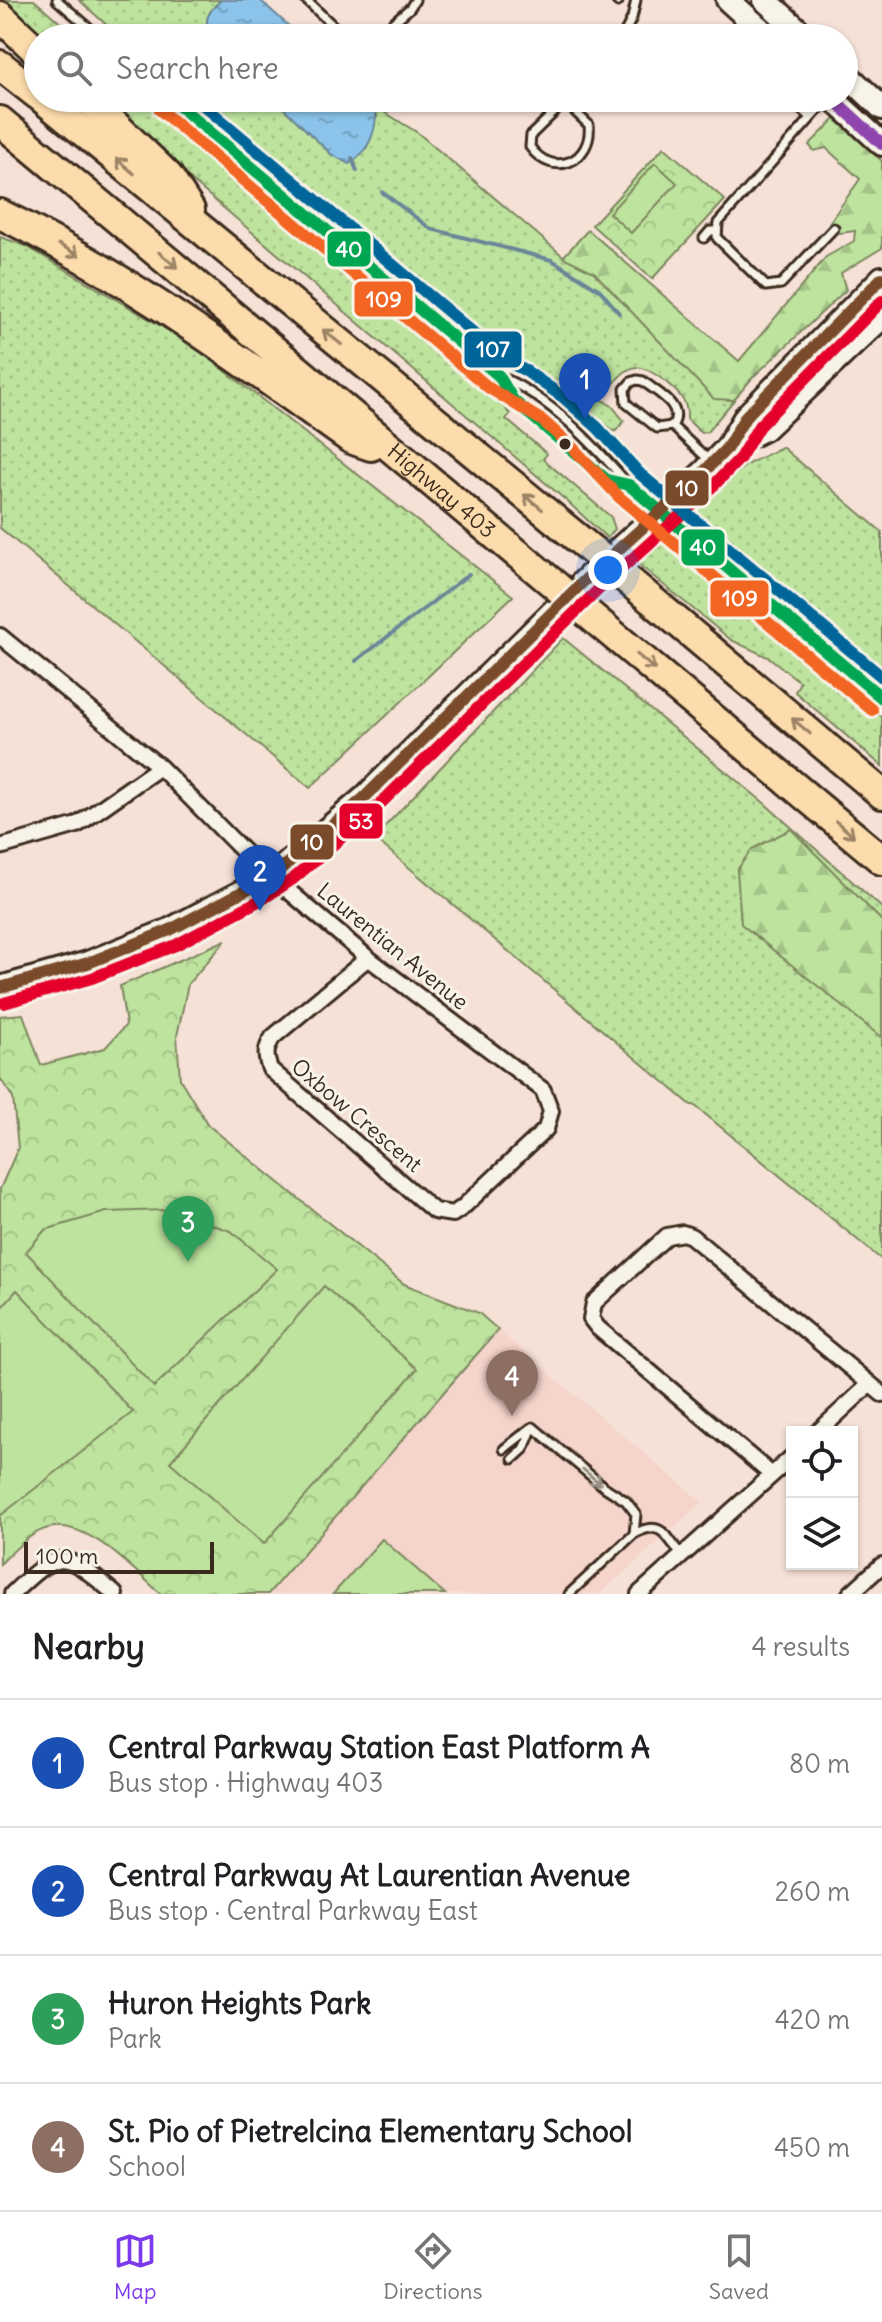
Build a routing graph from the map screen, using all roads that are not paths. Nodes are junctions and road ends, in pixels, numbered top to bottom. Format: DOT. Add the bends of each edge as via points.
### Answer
graph roads {
  1 [pos="57,0"];
  2 [pos="306,0"];
  3 [pos="415,0"];
  4 [pos="636,0"];
  5 [pos="728,0"];
  6 [pos="765,0"];
  7 [pos="0,16"];
  8 [pos="85,24"];
  9 [pos="331,24"];
  10 [pos="391,24"];
  11 [pos="629,24"];
  12 [pos="755,24"];
  13 [pos="792,24"];
  14 [pos="24,39"];
  15 [pos="0,65"];
  16 [pos="24,84"];
  17 [pos="858,87"];
  18 [pos="882,108"];
  19 [pos="58,112"];
  20 [pos="102,112"];
  21 [pos="187,112"];
  22 [pos="555,112"];
  23 [pos="578,112"];
  24 [pos="804,112"];
  25 [pos="817,112"];
  26 [pos="846,112"];
  27 [pos="811,118"];
  28 [pos="0,121"];
  29 [pos="882,144"];
  30 [pos="0,214"];
  31 [pos="834,228"];
  32 [pos="716,231"];
  33 [pos="206,234"];
  34 [pos="704,238"];
  35 [pos="882,278"];
  36 [pos="882,317"];
  37 [pos="499,376"];
  38 [pos="672,426"];
  39 [pos="400,455"];
  40 [pos="720,456"];
  41 [pos="629,485"];
  42 [pos="0,636"];
  43 [pos="882,698"];
  44 [pos="160,767"];
  45 [pos="882,794"];
  46 [pos="0,847"];
  47 [pos="882,860"];
  48 [pos="271,875"];
  49 [pos="368,958"];
  50 [pos="0,988"];
  51 [pos="467,1202"];
  52 [pos="870,1384"];
  53 [pos="882,1394"];
  54 [pos="824,1426"];
  55 [pos="533,1427"];
  56 [pos="504,1449"];
  57 [pos="513,1459"];
  58 [pos="786,1462"];
  59 [pos="772,1475"];
  60 [pos="634,1534"];
  61 [pos="681,1555"];
  62 [pos="882,1565"];
  63 [pos="12,1594"];
  64 [pos="115,1594"];
  65 [pos="569,1594"];
  66 [pos="639,1594"];
  67 [pos="850,1594"];
  1 -- 8 [label="lane"];
  2 -- 9 [label="lane"];
  3 -- 10 [label="lane"];
  4 -- 11 [label="lane"];
  5 -- 12 [label="street"];
  6 -- 13 [label="street"];
  7 -- 14 [label="highway"];
  15 -- 16 [label="highway"];
  17 -- 18 [label="street"];
  33 -- 19 [label="highway, one-way"];
  20 -- 33 [label="highway" via="168,176"];
  21 -- 37 [label="lane"];
  22 -- 23 [label="lane" via="531,135 530,147 546,164 561,165 574,159 590,135"];
  24 -- 27 [label="lane"];
  25 -- 27 [label="lane"];
  26 -- 29 [label="street"];
  27 -- 32 [label="lane"];
  28 -- 39 [label="highway, Highway 403, one-way"];
  30 -- 39 [label="highway, one-way" via="176,314 351,439"];
  31 -- 32 [label="lane" via="781,284 772,287 717,238"];
  32 -- 34 [label="lane"];
  45 -- 33 [label="highway, one-way, bridge"];
  35 -- 40 [label="street" via="746,416"];
  36 -- 40 [label="street" via="764,429"];
  37 -- 41 [label="lane" via="524,387 599,450"];
  37 -- 41 [label="lane" via="513,400 607,480"];
  38 -- 38 [label="lane" via="677,412 673,404 643,381 631,382 626,403 657,428"];
  38 -- 40 [label="lane"];
  39 -- 47 [label="highway, Highway 403, one-way, bridge"];
  40 -- 48 [label="street" via="588,577 364,798"];
  41 -- 43 [label="lane, bridge"];
  42 -- 44 [label="street, Laurentian Avenue"];
  44 -- 46 [label="street" via="77,825"];
  44 -- 48 [label="street, Laurentian Avenue"];
  48 -- 49 [label="street, Laurentian Avenue"];
  48 -- 50 [label="street" via="170,930 88,963"];
  49 -- 51 [label="street, Laurentian Avenue" via="543,1090 549,1100 546,1129"];
  49 -- 51 [label="street, Oxbow Crescent" via="273,1037 267,1046 270,1069 434,1211 453,1214"];
  52 -- 53 [label="street"];
  52 -- 54 [label="street"];
  52 -- 59 [label="street" via="691,1236 667,1236 622,1276 594,1303 591,1319"];
  55 -- 56 [label="lane"];
  55 -- 57 [label="lane" via="524,1449"];
  55 -- 60 [label="lane, one-way" via="626,1501 636,1514"];
  58 -- 59 [label="street"];
  59 -- 61 [label="street"];
  60 -- 61 [label="lane" via="659,1528"];
  60 -- 65 [label="lane"];
  61 -- 66 [label="street"];
  62 -- 67 [label="street"];
  63 -- 64 [label="street" via="55,1559 81,1566"];
}
